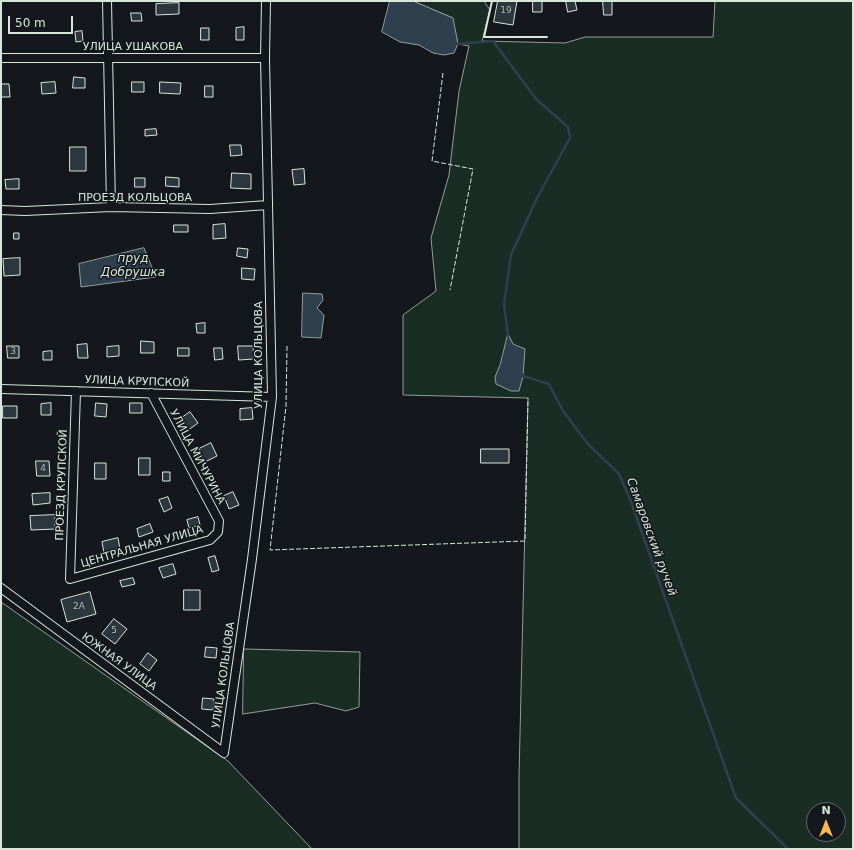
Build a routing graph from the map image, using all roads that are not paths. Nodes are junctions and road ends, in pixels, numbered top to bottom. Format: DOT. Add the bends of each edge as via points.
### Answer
graph roads {
  1 [pos="107,1"];
  2 [pos="266,1"];
  3 [pos="1,58"];
  4 [pos="109,58"];
  5 [pos="265,58"];
  6 [pos="268,205"];
  7 [pos="111,207"];
  8 [pos="1,210"];
  9 [pos="1,389"];
  10 [pos="76,391"];
  11 [pos="151,394"];
  12 [pos="272,397"];
  13 [pos="218,532"];
  14 [pos="70,579"];
  15 [pos="1,588"];
  16 [pos="224,753"];
  1 -- 4 [label="street"];
  2 -- 5 [label="street, УЛИЦА КОЛЬЦОВА"];
  3 -- 4 [label="street, УЛИЦА УШАКОВА"];
  4 -- 5 [label="street, УЛИЦА УШАКОВА"];
  4 -- 7 [label="street"];
  5 -- 6 [label="street, УЛИЦА КОЛЬЦОВА"];
  6 -- 7 [label="street, ПРОЕЗД КОЛЬЦОВА" via="210,209"];
  6 -- 12 [label="street, УЛИЦА КОЛЬЦОВА"];
  7 -- 8 [label="street, ПРОЕЗД КОЛЬЦОВА"];
  9 -- 10 [label="street, УЛИЦА КРУПСКОЙ"];
  10 -- 11 [label="street, УЛИЦА КРУПСКОЙ"];
  10 -- 14 [label="street, ПРОЕЗД КРУПСКОЙ"];
  11 -- 12 [label="street, УЛИЦА КРУПСКОЙ"];
  11 -- 13 [label="street, УЛИЦА МИЧУРИНА" via="219,521"];
  12 -- 16 [label="street, УЛИЦА КОЛЬЦОВА"];
  13 -- 14 [label="street, ЦЕНТРАЛЬНАЯ УЛИЦА" via="210,540"];
  15 -- 16 [label="street, ЮЖНАЯ УЛИЦА"];
}
